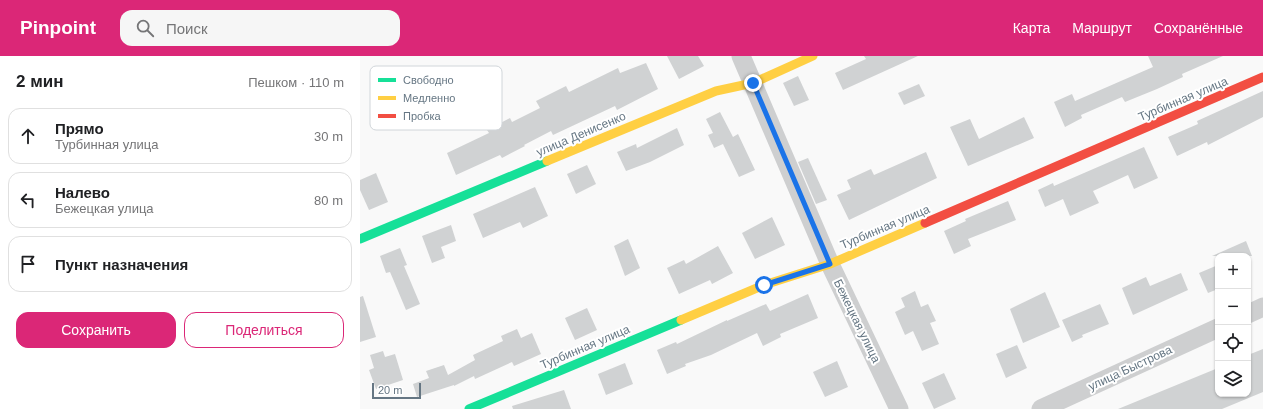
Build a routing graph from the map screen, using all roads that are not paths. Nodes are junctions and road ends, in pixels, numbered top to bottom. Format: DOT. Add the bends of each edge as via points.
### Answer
graph roads {
  1 [pos="741,56"];
  2 [pos="813,56"];
  3 [pos="1263,77"];
  4 [pos="753,83"];
  5 [pos="360,239"];
  6 [pos="830,264"];
  7 [pos="1263,307"];
  8 [pos="1251,313"];
  9 [pos="1215,329"];
  10 [pos="469,409"];
  11 [pos="899,409"];
  12 [pos="1041,409"];
  1 -- 4 [label="street, Бежецкая улица"];
  2 -- 4 [label="street, улица Денисенко"];
  3 -- 6 [label="street, Турбинная улица"];
  4 -- 5 [label="street, улица Денисенко" via="716,91"];
  4 -- 6 [label="street, Бежецкая улица"];
  6 -- 10 [label="street, Турбинная улица" via="764,285"];
  6 -- 11 [label="street, Бежецкая улица"];
  7 -- 8 [label="street"];
  9 -- 12 [label="street, улица Быстрова"];
}
